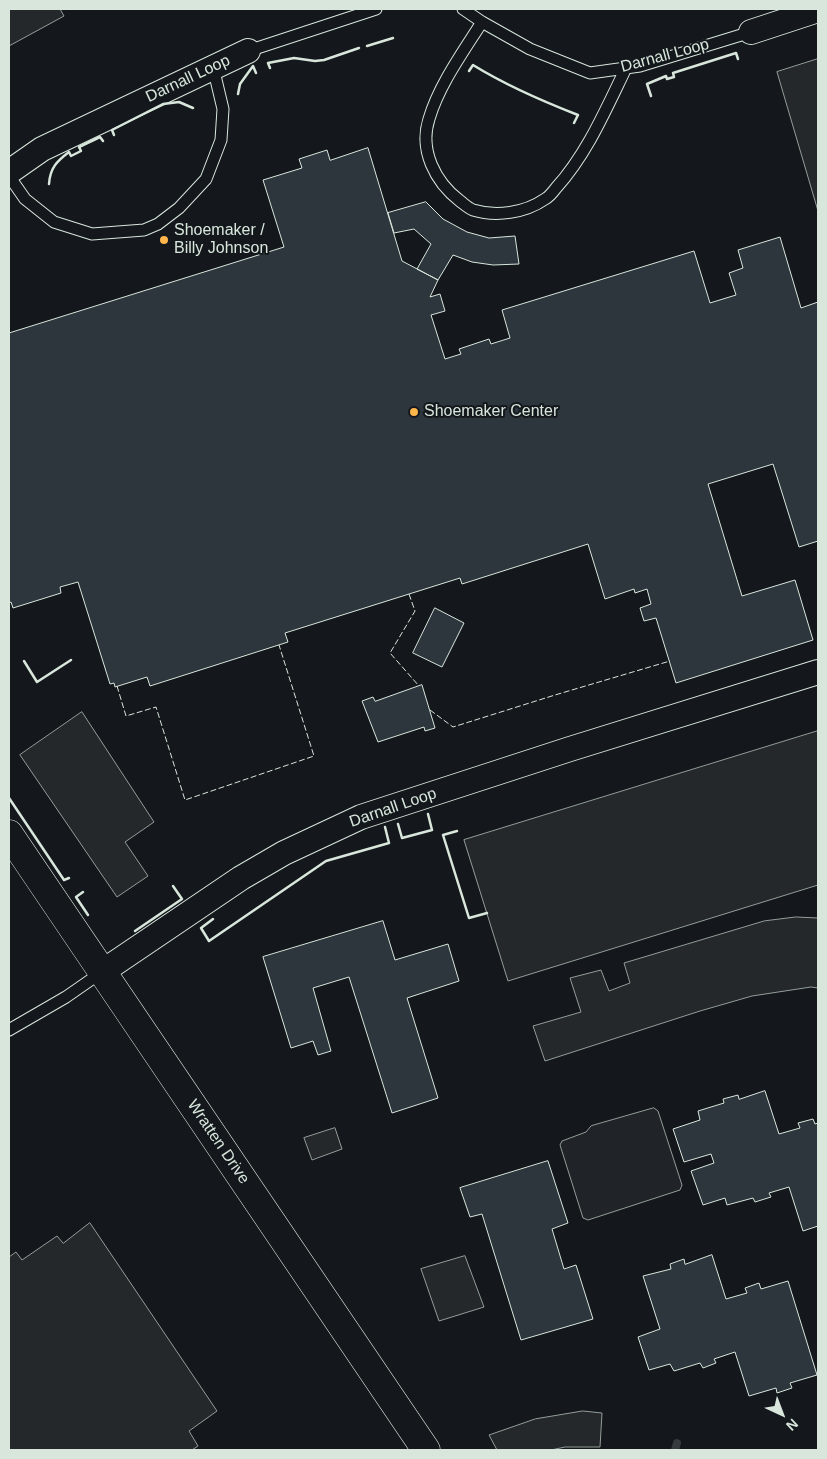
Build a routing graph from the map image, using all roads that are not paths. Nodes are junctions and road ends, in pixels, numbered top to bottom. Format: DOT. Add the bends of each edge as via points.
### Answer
graph roads {
  1 [pos="376,9"];
  2 [pos="463,9"];
  3 [pos="818,10"];
  4 [pos="482,22"];
  5 [pos="751,32"];
  6 [pos="248,51"];
  7 [pos="213,67"];
  8 [pos="626,68"];
  9 [pos="9,172"];
  10 [pos="9,176"];
  11 [pos="818,672"];
  12 [pos="9,834"];
  13 [pos="102,972"];
  14 [pos="9,1030"];
  15 [pos="426,1450"];
  1 -- 6 [label="lane, Darnall Loop"];
  2 -- 4 [label="lane, Darnall Loop"];
  3 -- 5 [label="street, Darnall Loop"];
  4 -- 8 [label="lane, Darnall Loop" via="530,50 590,73"];
  4 -- 8 [label="lane" via="446,80 428,119 425,145 433,169 448,192 471,209 496,213 523,211 546,199 566,177 590,139"];
  5 -- 8 [label="lane, Darnall Loop"];
  6 -- 7 [label="street, Darnall Loop"];
  7 -- 9 [label="street, Darnall Loop" via="42,148"];
  7 -- 10 [label="lane" via="223,109 221,140 206,179 179,208 158,224 144,230 92,234 54,222 26,198"];
  11 -- 13 [label="street, Darnall Loop" via="361,817 284,853 241,878"];
  12 -- 13 [label="street, Wratten Drive"];
  13 -- 14 [label="lane, Darnall Loop"];
  13 -- 15 [label="street, Wratten Drive"];
}
